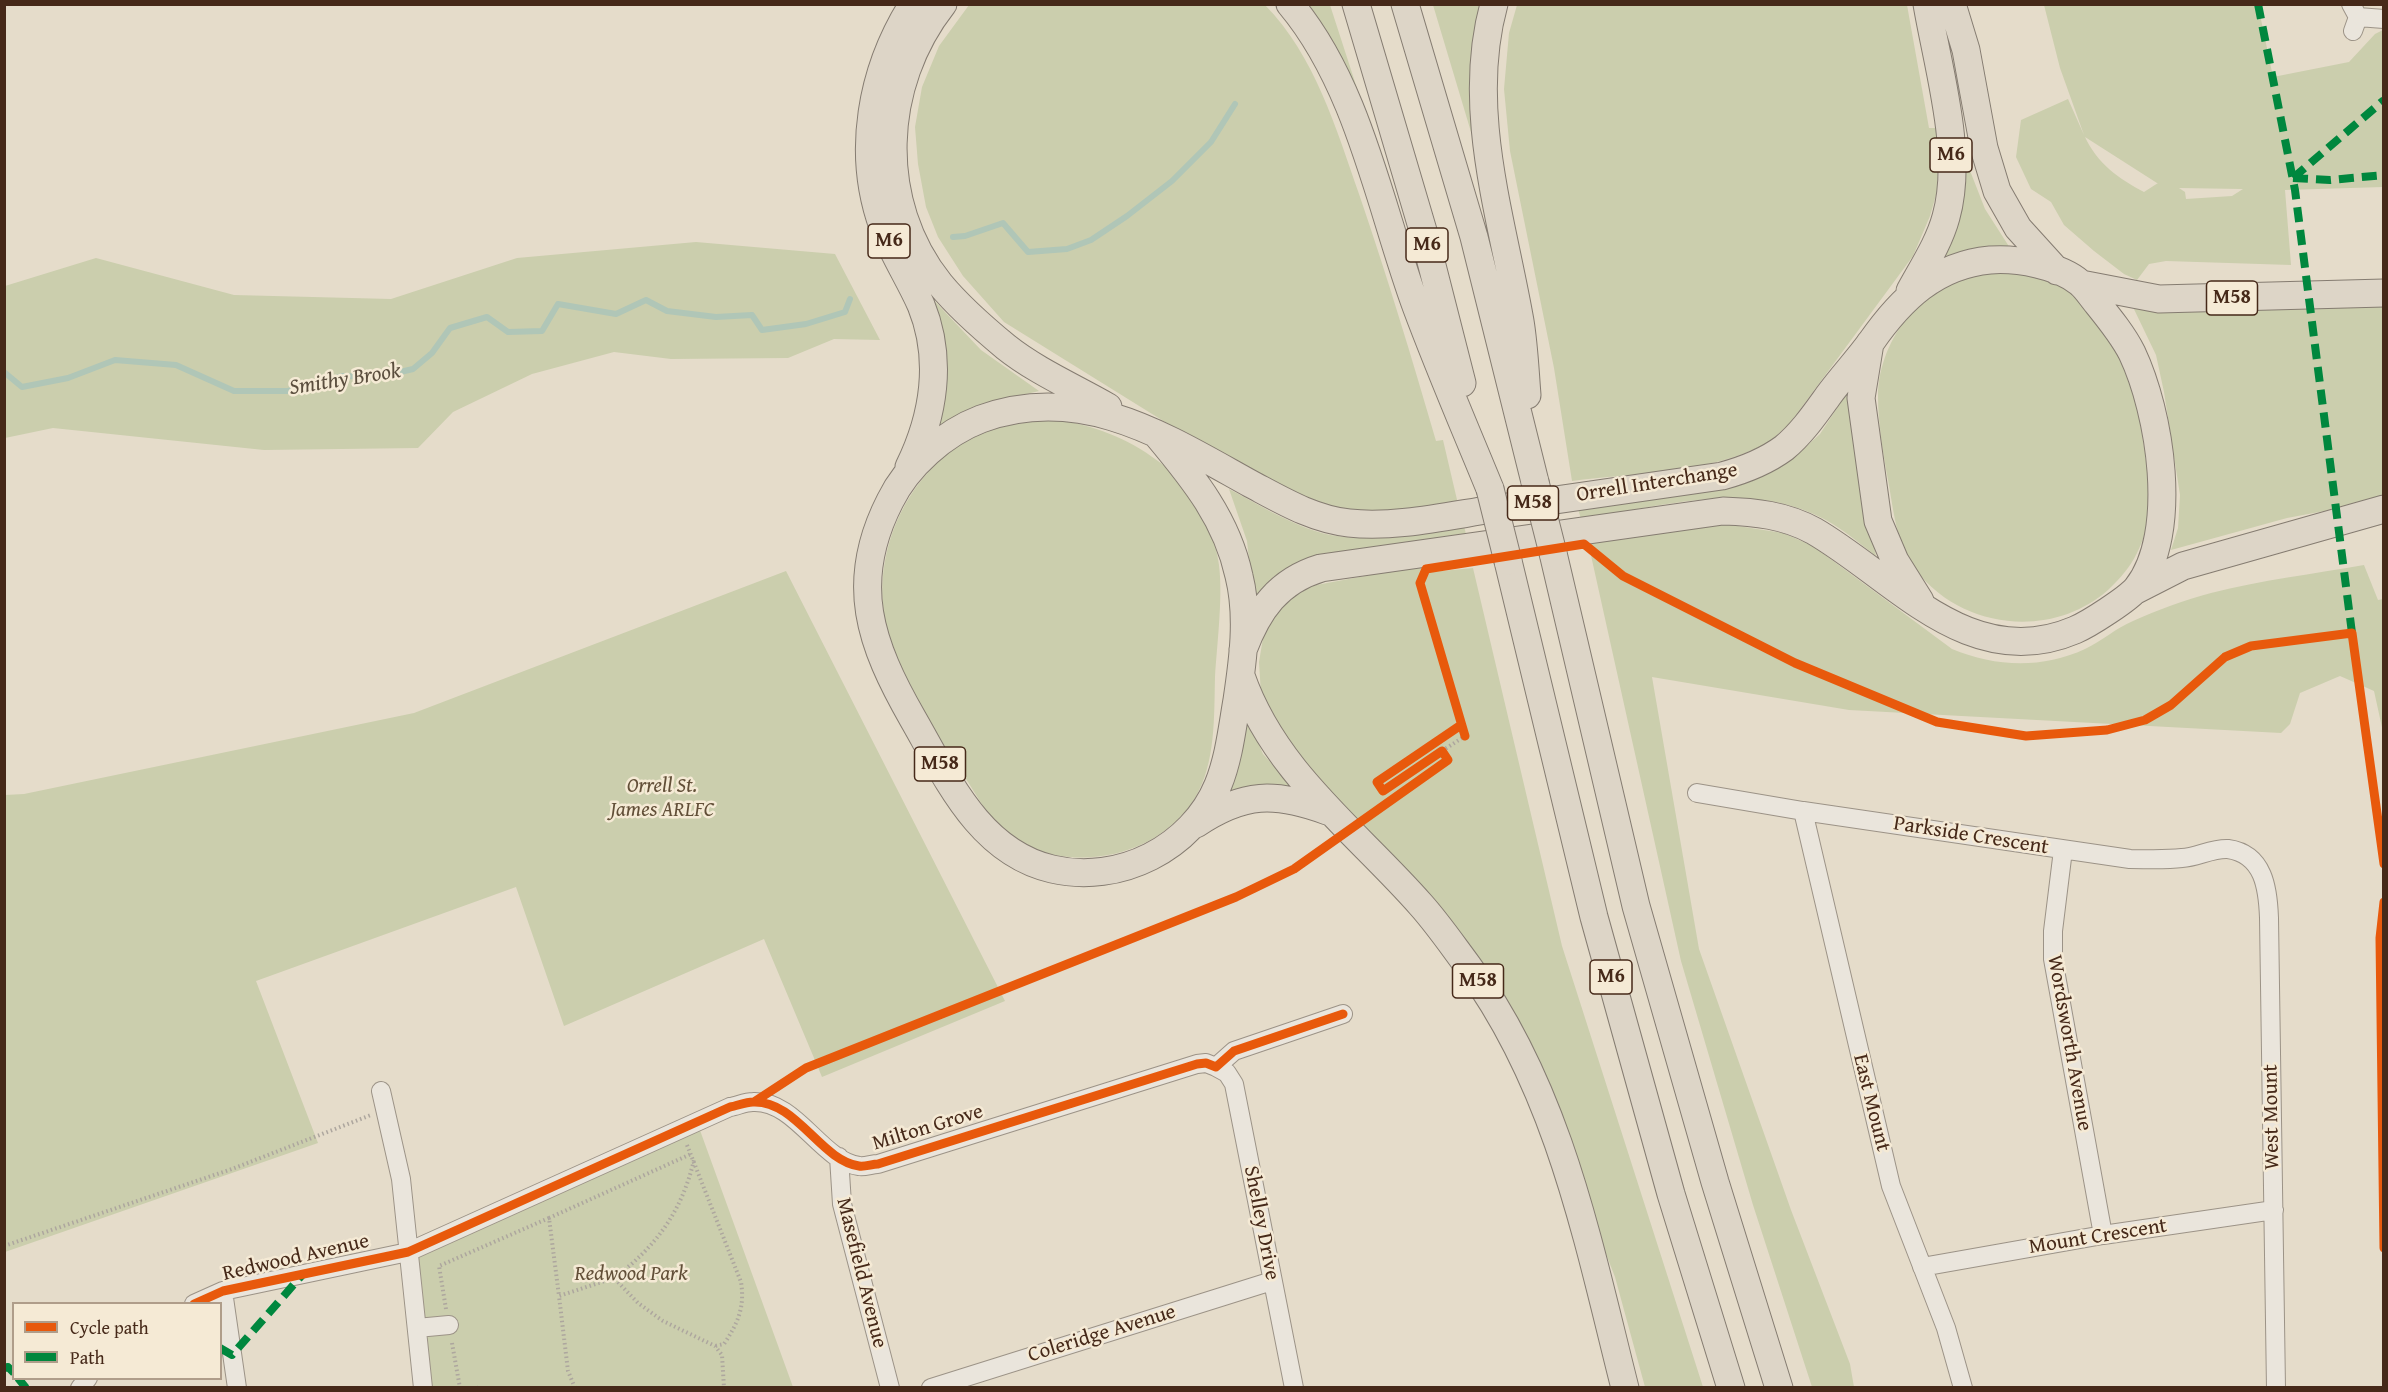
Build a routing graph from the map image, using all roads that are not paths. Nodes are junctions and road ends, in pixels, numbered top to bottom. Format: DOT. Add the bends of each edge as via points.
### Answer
graph roads {
  1 [pos="913,4"];
  2 [pos="943,4"];
  3 [pos="1290,4"];
  4 [pos="1356,4"];
  5 [pos="1405,4"];
  6 [pos="1494,4"];
  7 [pos="1927,4"];
  8 [pos="1952,4"];
  9 [pos="2354,18"];
  10 [pos="2384,19"];
  11 [pos="2057,271"];
  12 [pos="2081,284"];
  13 [pos="2384,293"];
  14 [pos="1907,297"];
  15 [pos="1870,343"];
  16 [pos="1148,430"];
  17 [pos="906,474"];
  18 [pos="1535,482"];
  19 [pos="1490,489"];
  20 [pos="2384,509"];
  21 [pos="2136,590"];
  22 [pos="1924,608"];
  23 [pos="1242,663"];
  24 [pos="1697,793"];
  25 [pos="1327,811"];
  26 [pos="1803,811"];
  27 [pos="1194,825"];
  28 [pos="2063,850"];
  29 [pos="2244,855"];
  30 [pos="1343,1014"];
  31 [pos="1216,1067"];
  32 [pos="381,1091"];
  33 [pos="839,1157"];
  34 [pos="2274,1210"];
  35 [pos="2103,1235"];
  36 [pos="408,1252"];
  37 [pos="1922,1267"];
  38 [pos="1272,1281"];
  39 [pos="223,1291"];
  40 [pos="198,1302"];
  41 [pos="449,1325"];
  42 [pos="417,1328"];
  43 [pos="237,1388"];
  44 [pos="423,1388"];
  45 [pos="890,1388"];
  46 [pos="931,1388"];
  47 [pos="1294,1388"];
  48 [pos="1624,1388"];
  49 [pos="1731,1388"];
  50 [pos="1779,1388"];
  51 [pos="1964,1388"];
  52 [pos="2277,1388"];
  1 -- 17 [label="highway, M6" via="892,41 881,71 874,99 870,150 880,217 920,303 931,337 931,408"];
  2 -- 16 [label="highway, M6" via="916,44 895,111 893,170 912,235 940,284 1008,348"];
  3 -- 19 [label="highway, M6" via="1313,36 1349,109 1416,305"];
  4 -- 19 [label="highway, M6" via="1424,234"];
  5 -- 18 [label="highway, M6" via="1474,237"];
  6 -- 18 [label="highway, M6" via="1484,52 1487,143 1521,323"];
  7 -- 14 [label="highway, M6" via="1946,116 1952,183 1940,234"];
  8 -- 11 [label="highway, M6" via="1997,191 2018,228"];
  9 -- 10 [label="street"];
  11 -- 12 [label="highway, Orrell Interchange / M58"];
  11 -- 14 [label="highway, Orrell Interchange / M58" via="2001,259 1973,263 1940,274"];
  12 -- 13 [label="highway, M58" via="2159,299"];
  12 -- 21 [label="highway, Orrell Interchange / M58" via="2127,343 2142,376 2154,420 2162,520 2156,551"];
  14 -- 15 [label="highway, Orrell Interchange / M58"];
  15 -- 16 [label="highway, Orrell Interchange / M58" via="1797,437 1751,467 1722,476 1445,516 1369,524 1319,517"];
  15 -- 22 [label="highway, Orrell Interchange / M58" via="1861,398 1878,521 1895,561"];
  16 -- 17 [label="highway, Orrell Interchange / M58" via="1099,411 1065,405 1026,407 999,412 953,434"];
  16 -- 23 [label="highway, Orrell Interchange / M58" via="1193,478 1227,536 1242,589"];
  17 -- 27 [label="highway, Orrell Interchange / M58" via="883,514 873,545 867,585 872,630 890,678 971,816 993,840 1018,857 1068,873 1128,866 1163,849"];
  18 -- 50 [label="highway, M6, bridge" via="1636,906 1714,1182"];
  19 -- 49 [label="highway, M6, bridge" via="1594,917 1671,1194"];
  20 -- 21 [label="highway, M58" via="2183,566"];
  21 -- 22 [label="highway, Orrell Interchange / M58" via="2075,630 2026,642 1983,637"];
  22 -- 23 [label="highway, Orrell Interchange / M58" via="1813,531 1759,512 1723,511 1321,568 1299,576 1272,596 1254,622"];
  23 -- 25 [label="highway, M58" via="1250,702 1267,735"];
  23 -- 27 [label="highway, Orrell Interchange / M58" via="1225,764 1211,800"];
  24 -- 26 [label="street, Parkside Crescent"];
  25 -- 27 [label="highway, M58" via="1296,800 1271,797 1245,800"];
  25 -- 48 [label="highway, M58" via="1428,914 1469,968 1533,1075 1572,1186"];
  26 -- 28 [label="street, Parkside Crescent"];
  26 -- 37 [label="street, East Mount" via="1886,1165"];
  28 -- 29 [label="street, Parkside Crescent" via="2140,859 2184,858 2227,849"];
  28 -- 35 [label="street, Wordsworth Avenue" via="2053,960"];
  29 -- 34 [label="street, West Mount" via="2260,869 2268,889"];
  30 -- 31 [label="street" via="1234,1051"];
  31 -- 33 [label="street, Milton Grove" via="1197,1064 878,1164 861,1166"];
  31 -- 38 [label="street, Shelley Drive" via="1227,1073 1234,1084"];
  32 -- 36 [label="street" via="401,1179"];
  33 -- 36 [label="street, Milton Grove" via="774,1107 754,1102 730,1107"];
  33 -- 45 [label="street, Masefield Avenue" via="842,1204"];
  34 -- 35 [label="street, Mount Crescent"];
  34 -- 52 [label="street, West Mount"];
  35 -- 37 [label="street, Mount Crescent"];
  36 -- 39 [label="street, Redwood Avenue"];
  36 -- 42 [label="street"];
  37 -- 51 [label="street, East Mount"];
  38 -- 46 [label="street, Coleridge Avenue"];
  38 -- 47 [label="street, Shelley Drive"];
  39 -- 40 [label="street, Redwood Avenue"];
  39 -- 43 [label="street"];
  41 -- 42 [label="street"];
  42 -- 44 [label="street"];
}
